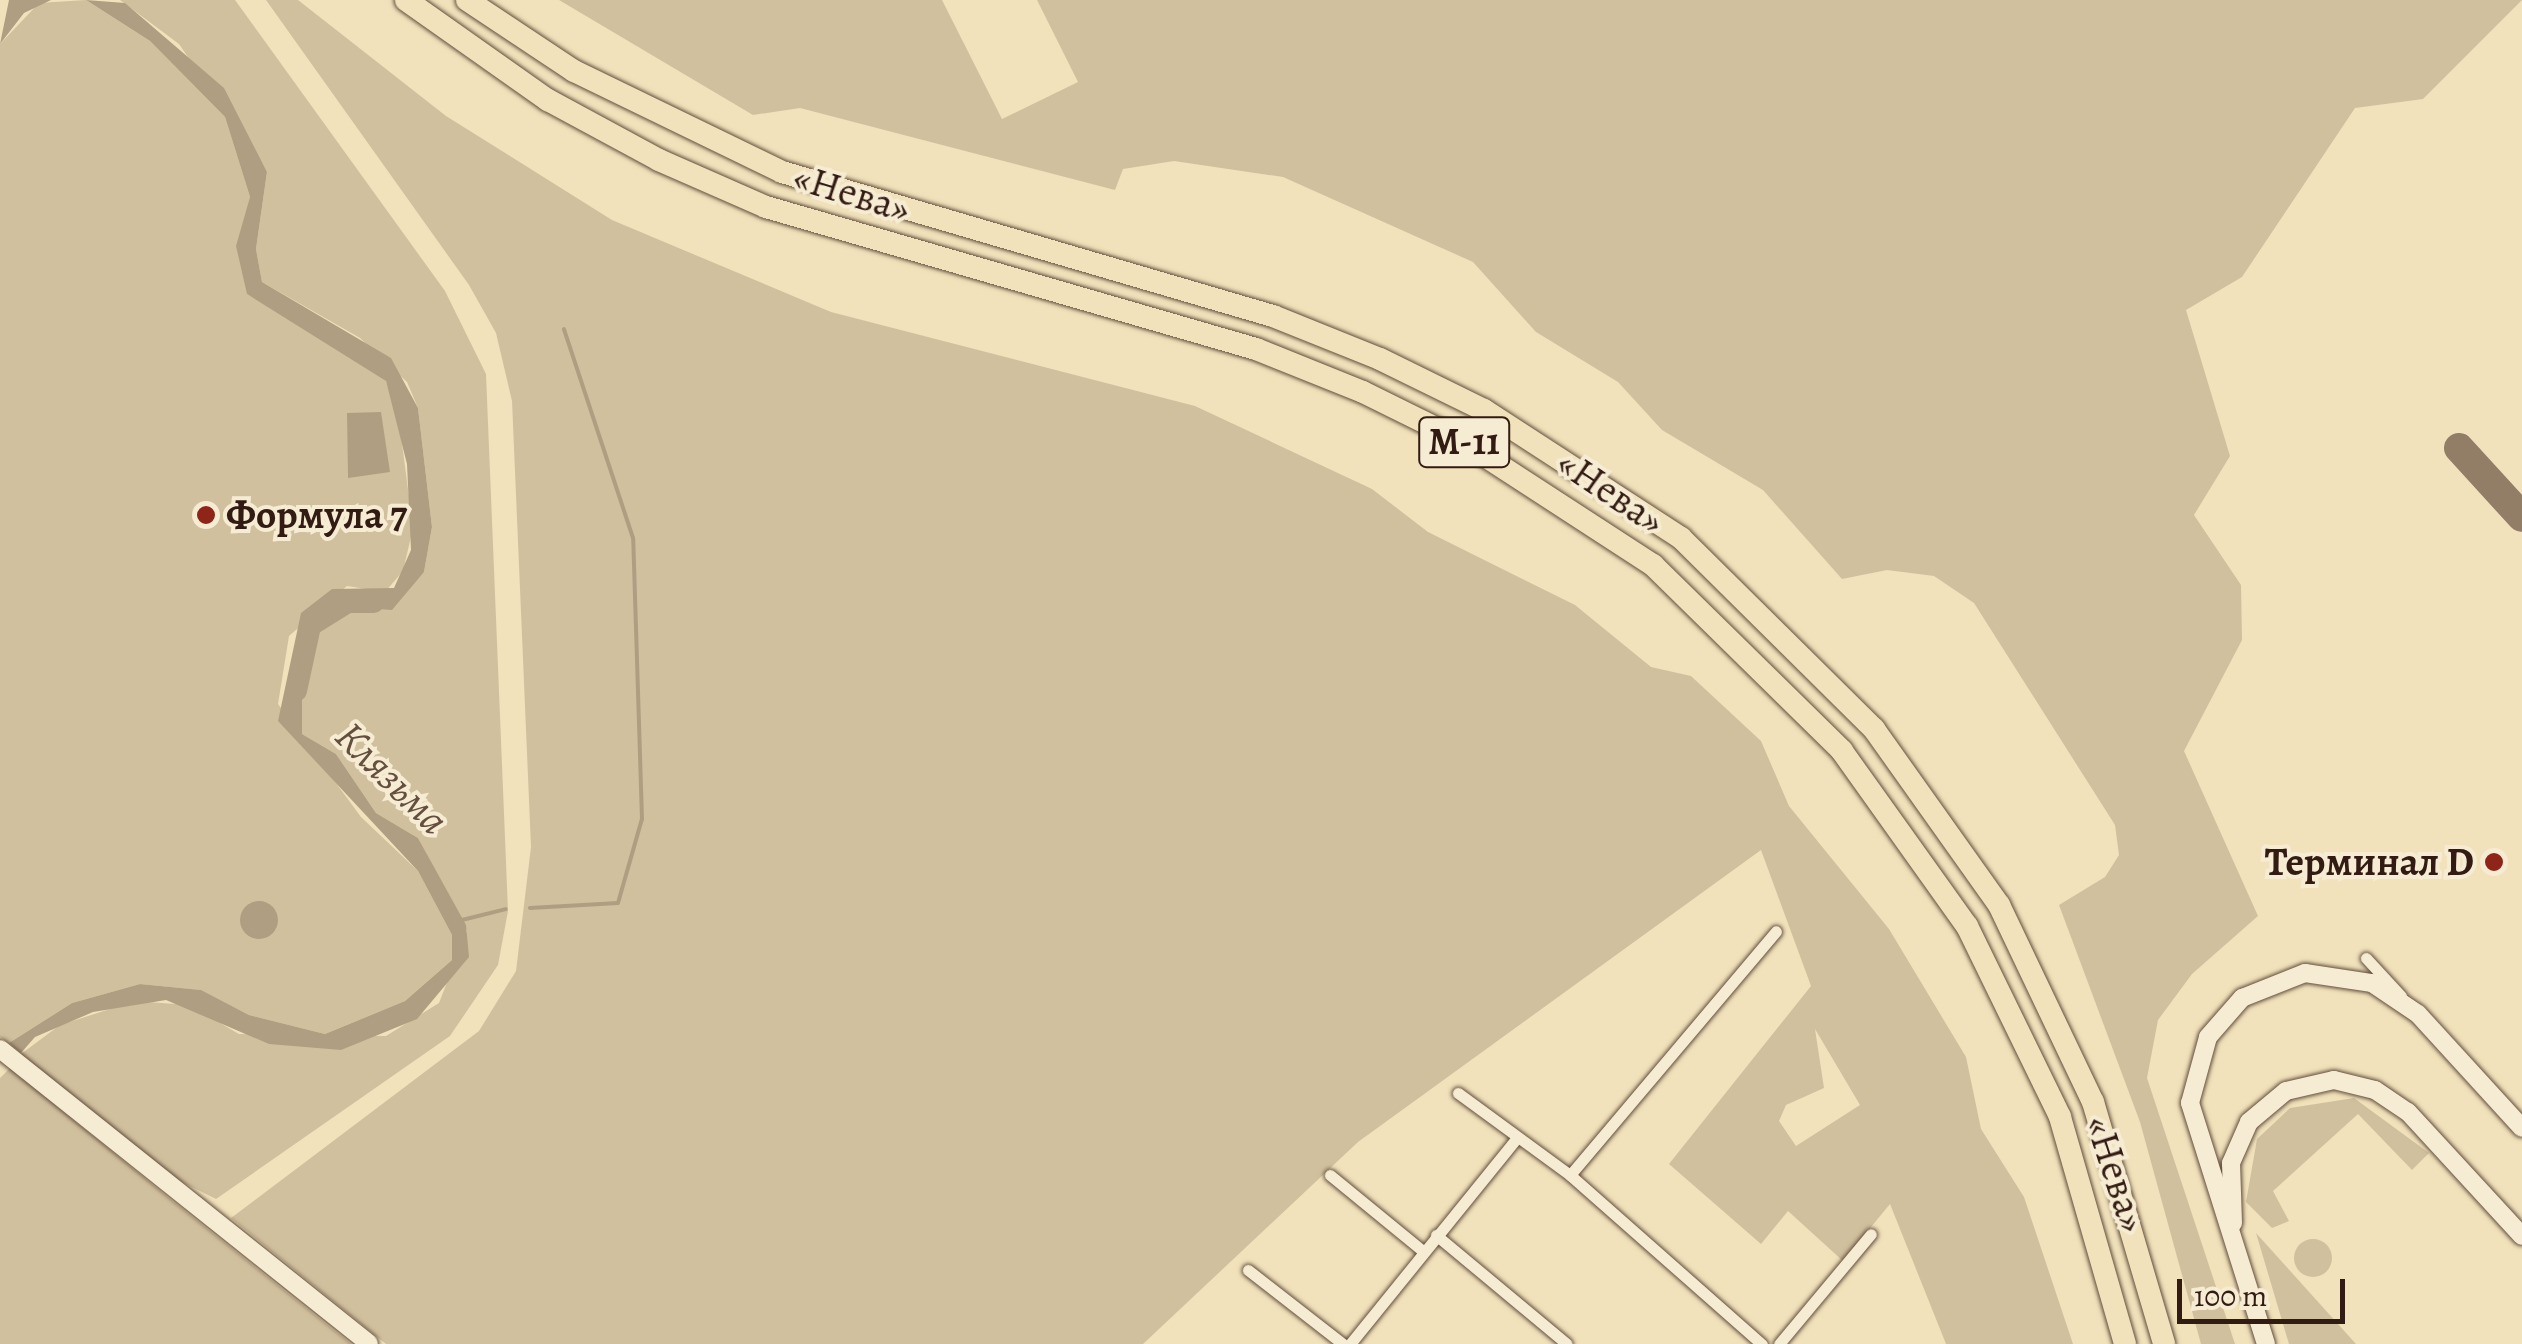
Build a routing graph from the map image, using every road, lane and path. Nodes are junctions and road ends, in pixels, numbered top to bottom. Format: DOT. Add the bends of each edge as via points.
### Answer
graph roads {
  1 [pos="406,0"];
  2 [pos="467,0"];
  3 [pos="1776,930"];
  4 [pos="2366,958"];
  5 [pos="2418,1014"];
  6 [pos="0,1049"];
  7 [pos="1458,1093"];
  8 [pos="2522,1128"];
  9 [pos="1517,1138"];
  10 [pos="1330,1175"];
  11 [pos="1570,1175"];
  12 [pos="1436,1234"];
  13 [pos="1871,1234"];
  14 [pos="2522,1236"];
  15 [pos="1424,1250"];
  16 [pos="1248,1270"];
  17 [pos="2250,1296"];
  18 [pos="369,1344"];
  19 [pos="1346,1344"];
  20 [pos="1567,1344"];
  21 [pos="1762,1344"];
  22 [pos="1778,1344"];
  23 [pos="2125,1344"];
  24 [pos="2164,1344"];
  25 [pos="2266,1344"];
  1 -- 23 [label="highway, «Нева» / М-11" via="548,100 659,160 766,207 1256,350 1363,392 1462,441 1653,565 1842,751 1968,926 2060,1118"];
  2 -- 24 [label="highway, «Нева» / М-11" via="574,72 782,172 1273,316 1380,358 1484,410 1681,538 1862,716 1999,905 2093,1102"];
  3 -- 11 [label="street"];
  4 -- 5 [label="street"];
  5 -- 8 [label="street"];
  5 -- 17 [label="street" via="2339,974 2288,976 2255,990 2208,1037 2190,1104"];
  6 -- 18 [label="street"];
  7 -- 9 [label="street"];
  9 -- 11 [label="street"];
  9 -- 12 [label="street"];
  10 -- 15 [label="street"];
  11 -- 21 [label="street"];
  12 -- 15 [label="street"];
  12 -- 20 [label="street"];
  13 -- 22 [label="street"];
  14 -- 17 [label="street" via="2398,1105 2362,1086 2317,1082 2261,1108 2235,1148 2229,1194"];
  15 -- 19 [label="street"];
  16 -- 19 [label="street"];
  17 -- 25 [label="street"];
}
